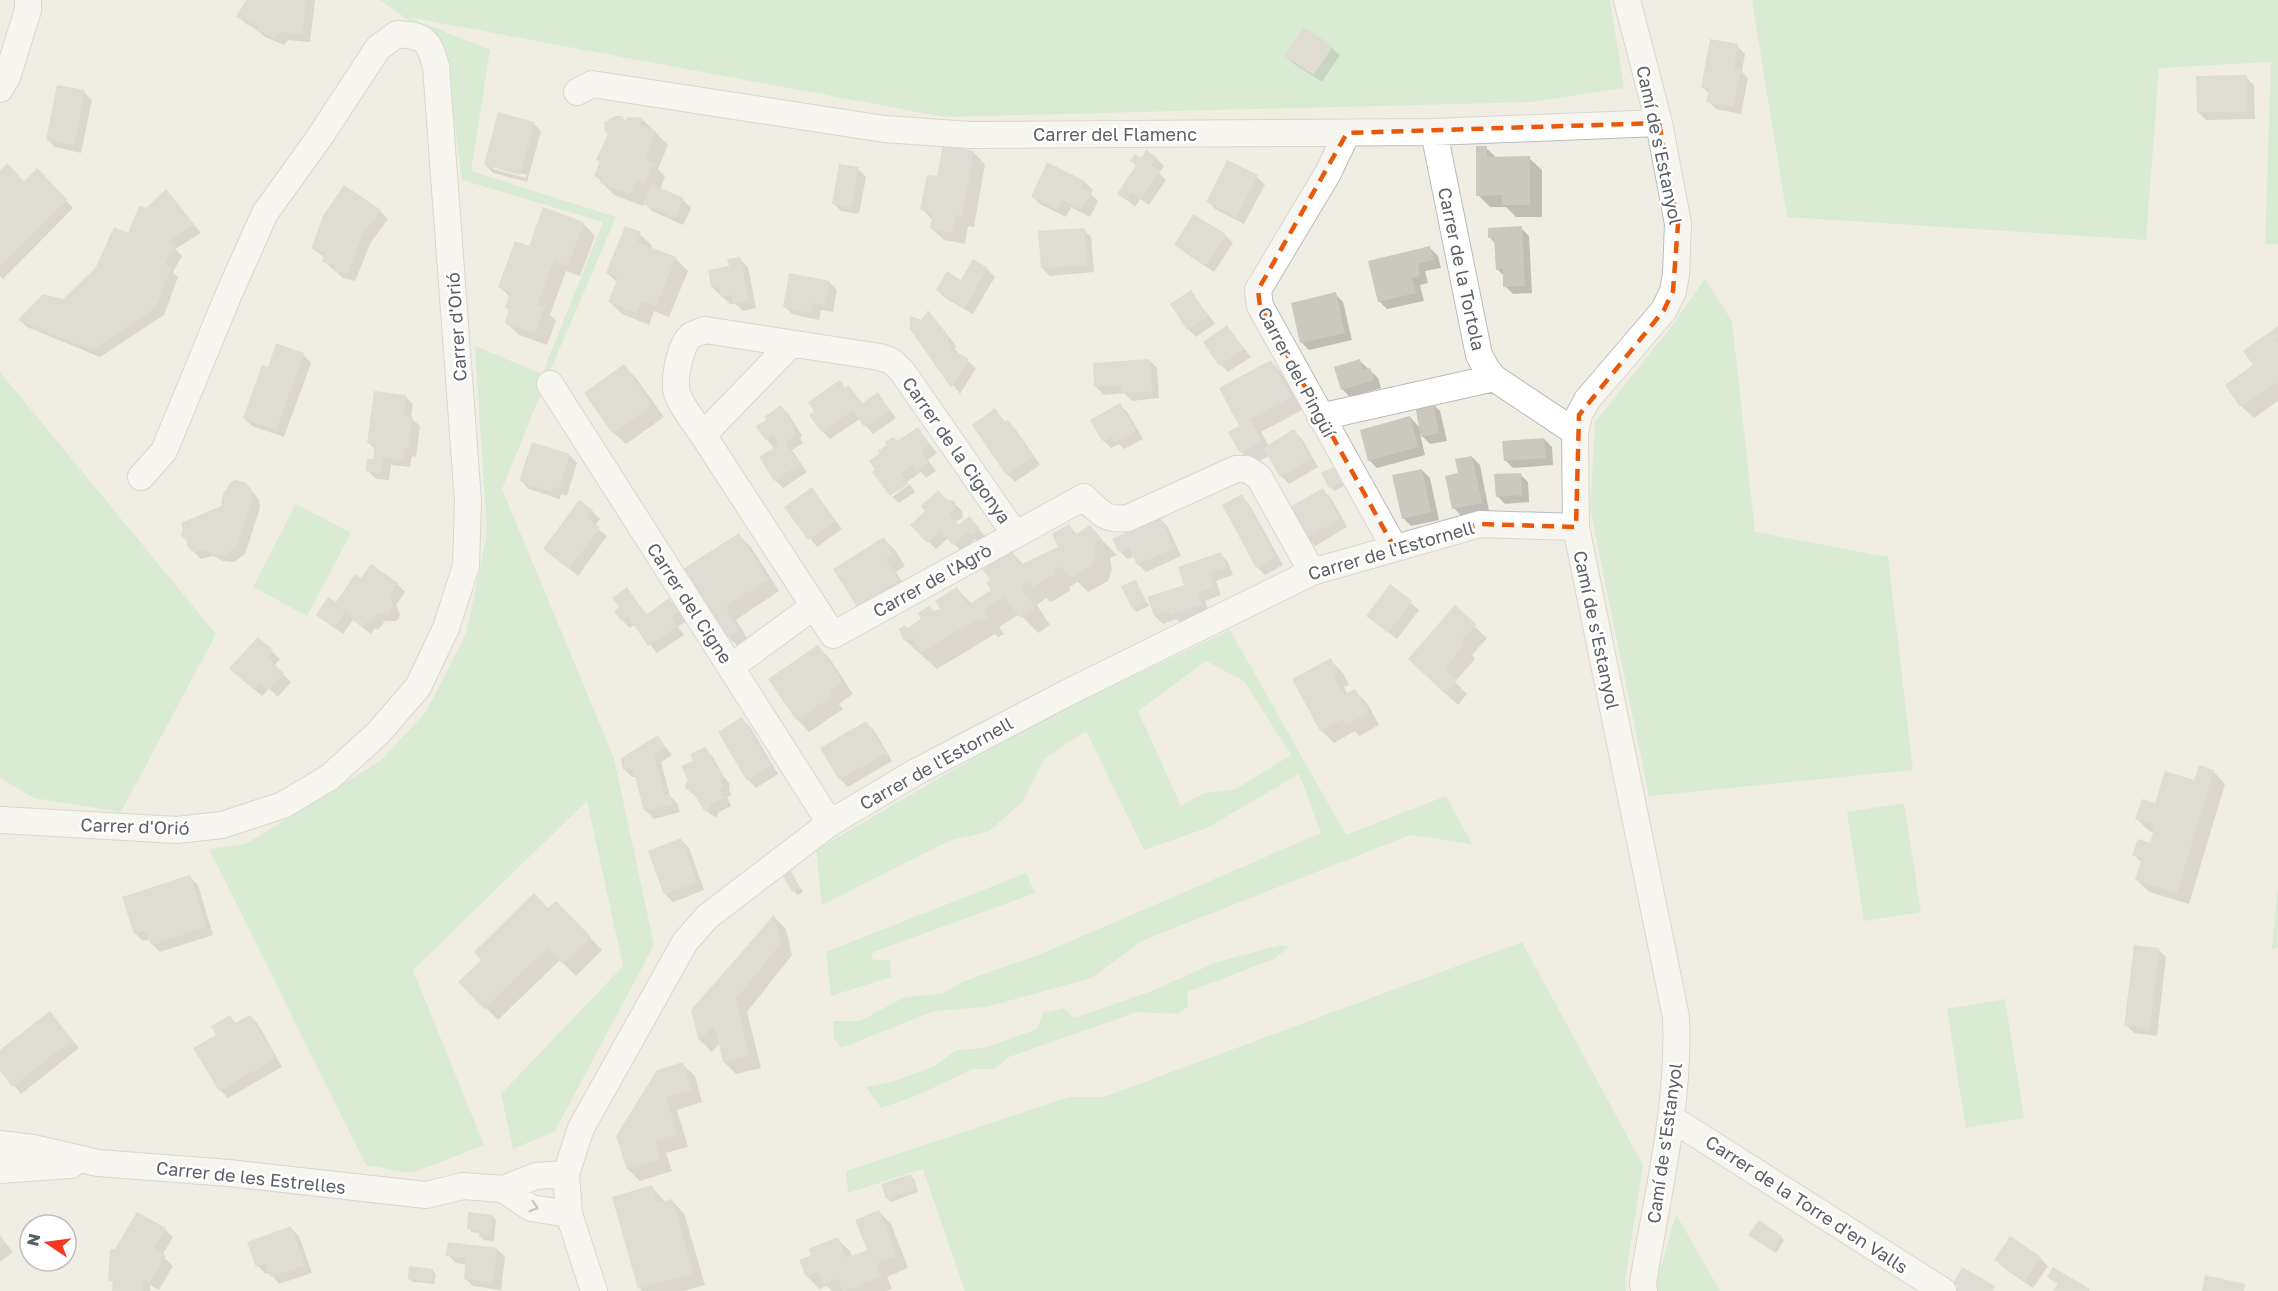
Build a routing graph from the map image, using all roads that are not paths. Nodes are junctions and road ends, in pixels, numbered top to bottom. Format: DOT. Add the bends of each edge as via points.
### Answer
graph roads {
  1 [pos="28,0"];
  2 [pos="1627,0"];
  3 [pos="0,89"];
  4 [pos="577,92"];
  5 [pos="1659,123"];
  6 [pos="1434,132"];
  7 [pos="1347,133"];
  8 [pos="791,344"];
  9 [pos="1494,378"];
  10 [pos="550,384"];
  11 [pos="1320,417"];
  12 [pos="1575,432"];
  13 [pos="703,435"];
  14 [pos="141,477"];
  15 [pos="1576,527"];
  16 [pos="1015,534"];
  17 [pos="1394,547"];
  18 [pos="1312,572"];
  19 [pos="814,606"];
  20 [pos="731,667"];
  21 [pos="1,816"];
  22 [pos="830,822"];
  23 [pos="1671,1118"];
  24 [pos="0,1144"];
  25 [pos="98,1163"];
  26 [pos="0,1170"];
  27 [pos="566,1174"];
  28 [pos="503,1189"];
  29 [pos="569,1214"];
  30 [pos="594,1291"];
  31 [pos="1644,1291"];
  32 [pos="1943,1291"];
  1 -- 3 [label="street" via="7,77"];
  2 -- 5 [label="street, Camí de s'Estanyol"];
  4 -- 7 [label="street, Carrer del Flamenc" via="592,84 884,129 970,135"];
  5 -- 6 [label="street, Carrer del Flamenc"];
  5 -- 12 [label="street, Camí de s'Estanyol" via="1678,224 1672,291 1664,310 1587,400"];
  6 -- 7 [label="street, Carrer del Flamenc"];
  6 -- 9 [label="street, Carrer de la Tortola" via="1479,355"];
  7 -- 11 [label="street, Carrer del Pingüí" via="1328,173 1258,290 1260,306"];
  8 -- 13 [label="street"];
  8 -- 13 [label="street, Carrer de la Cigonya" via="705,330 692,335 680,357 677,395"];
  8 -- 16 [label="street, Carrer de la Cigonya" via="891,361 902,371"];
  9 -- 11 [label="street"];
  9 -- 12 [label="street, Carrer de la Tortola"];
  10 -- 20 [label="street, Carrer del Cigne"];
  11 -- 17 [label="street, Carrer del Pingüí"];
  12 -- 15 [label="street, Camí de s'Estanyol"];
  13 -- 19 [label="street, Carrer de l'Agrò"];
  14 -- 21 [label="street, Carrer d'Orió" via="164,451 265,213 378,48 397,34 416,36 430,46 436,66 468,501 466,567 446,628 418,687 378,733 330,777 283,805 222,825 177,830"];
  15 -- 17 [label="street, Carrer de l'Estornell" via="1480,524"];
  15 -- 23 [label="street, Camí de s'Estanyol" via="1676,1017"];
  16 -- 18 [label="street, Carrer de l'Agrò" via="1084,496 1104,516 1114,520 1128,518 1236,469 1247,469 1259,477"];
  16 -- 19 [label="street, Carrer de l'Agrò" via="834,635"];
  17 -- 18 [label="street, Carrer de l'Estornell"];
  18 -- 22 [label="street, Carrer de l'Estornell" via="1036,709"];
  19 -- 20 [label="street"];
  20 -- 22 [label="street, Carrer del Cigne"];
  22 -- 27 [label="street, Carrer de l'Estornell" via="707,917 685,942 581,1128"];
  23 -- 31 [label="street, Camí de s'Estanyol"];
  23 -- 32 [label="street, Carrer de la Torre d'en Valls"];
  24 -- 25 [label="street, Carrer de les Estrelles"];
  25 -- 26 [label="street"];
  25 -- 28 [label="street, Carrer de les Estrelles" via="426,1195 463,1186"];
  27 -- 28 [label="street, Carrer de les Estrelles" via="536,1176"];
  27 -- 29 [label="street, Carrer de l'Estornell"];
  28 -- 29 [label="street, Carrer de les Estrelles, one-way" via="531,1208"];
  29 -- 30 [label="street, Carrer de l'Estornell"];
}
